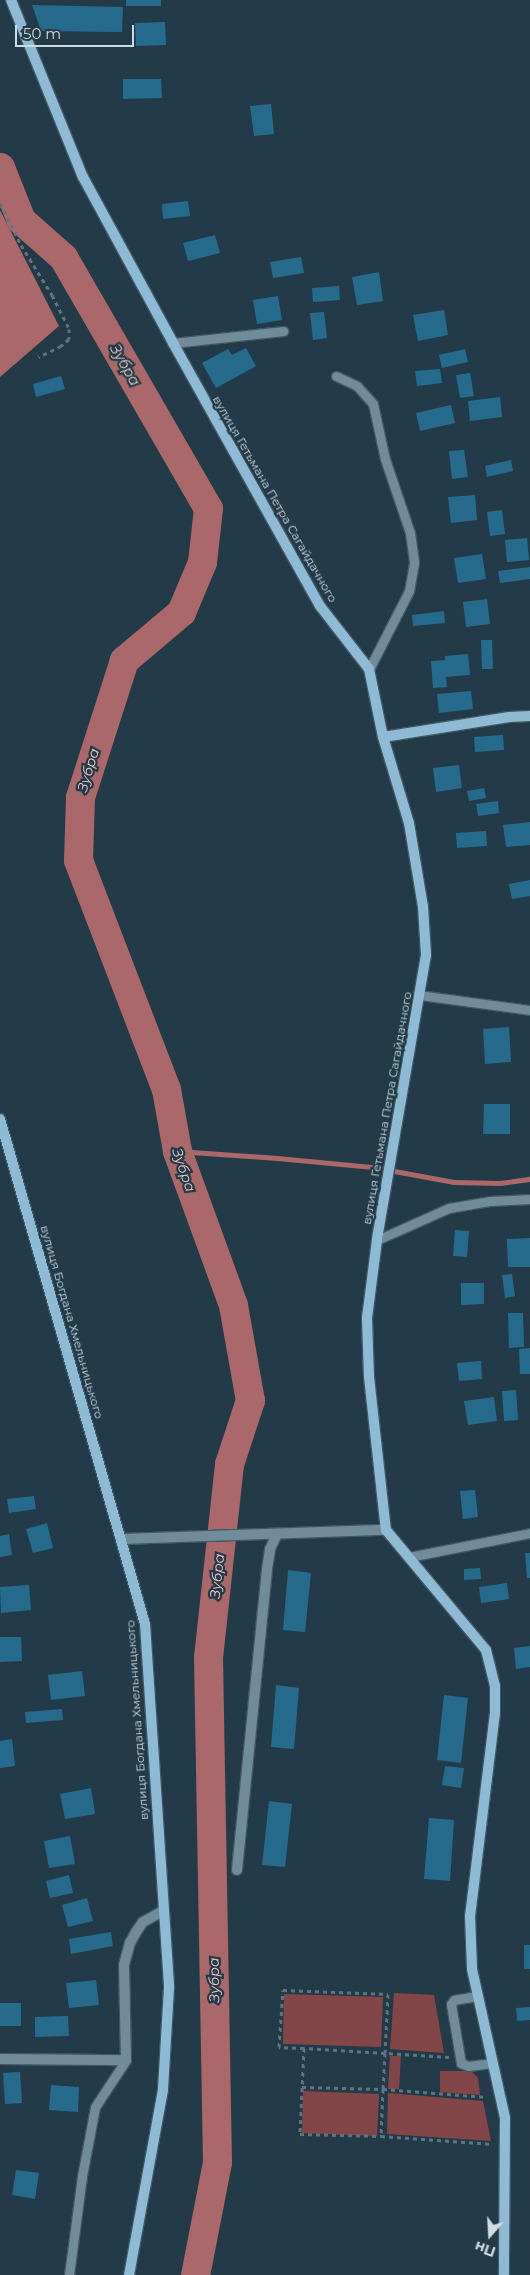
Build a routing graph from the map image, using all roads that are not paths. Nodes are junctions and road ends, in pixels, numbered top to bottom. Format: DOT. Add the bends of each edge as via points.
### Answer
graph roads {
  1 [pos="11,0"];
  2 [pos="283,331"];
  3 [pos="173,343"];
  4 [pos="336,376"];
  5 [pos="369,669"];
  6 [pos="530,716"];
  7 [pos="383,737"];
  8 [pos="419,995"];
  9 [pos="530,1010"];
  10 [pos="0,1119"];
  11 [pos="530,1199"];
  12 [pos="377,1240"];
  13 [pos="386,1530"];
  14 [pos="530,1533"];
  15 [pos="276,1536"];
  16 [pos="122,1539"];
  17 [pos="409,1557"];
  18 [pos="237,1870"];
  19 [pos="163,1911"];
  20 [pos="478,1996"];
  21 [pos="0,2058"];
  22 [pos="126,2060"];
  23 [pos="493,2063"];
  24 [pos="69,2275"];
  25 [pos="128,2275"];
  26 [pos="504,2275"];
  1 -- 3 [label="street, вулиця Гетьмана Петра Сагайдачного" via="84,177"];
  2 -- 3 [label="lane"];
  3 -- 5 [label="street, вулиця Гетьмана Петра Сагайдачного" via="320,606"];
  4 -- 5 [label="lane" via="357,386 373,404 385,459 410,533 414,563 409,591"];
  5 -- 7 [label="street, вулиця Гетьмана Петра Сагайдачного"];
  6 -- 7 [label="street"];
  7 -- 8 [label="street, вулиця Гетьмана Петра Сагайдачного" via="409,823 423,907 426,955"];
  8 -- 9 [label="lane"];
  8 -- 12 [label="street, вулиця Гетьмана Петра Сагайдачного"];
  10 -- 16 [label="street, вулиця Богдана Хмельницького"];
  11 -- 12 [label="lane" via="449,1208"];
  12 -- 13 [label="street, вулиця Гетьмана Петра Сагайдачного" via="367,1318 368,1377"];
  13 -- 15 [label="street"];
  13 -- 17 [label="street"];
  14 -- 17 [label="lane"];
  15 -- 16 [label="street" via="238,1534"];
  15 -- 18 [label="street" via="267,1569"];
  16 -- 19 [label="street, вулиця Богдана Хмельницького" via="145,1624"];
  17 -- 20 [label="street" via="486,1650 495,1686 495,1713 470,1916 472,1970"];
  19 -- 22 [label="street" via="144,1922 136,1932 124,1965"];
  19 -- 25 [label="street, вулиця Богдана Хмельницького" via="169,1988 163,2090"];
  20 -- 23 [label="street"];
  20 -- 23 [label="lane" via="454,2000 451,2004 461,2063"];
  21 -- 22 [label="street"];
  22 -- 24 [label="lane" via="96,2107 82,2176"];
  23 -- 26 [label="street" via="505,2118"];
}
